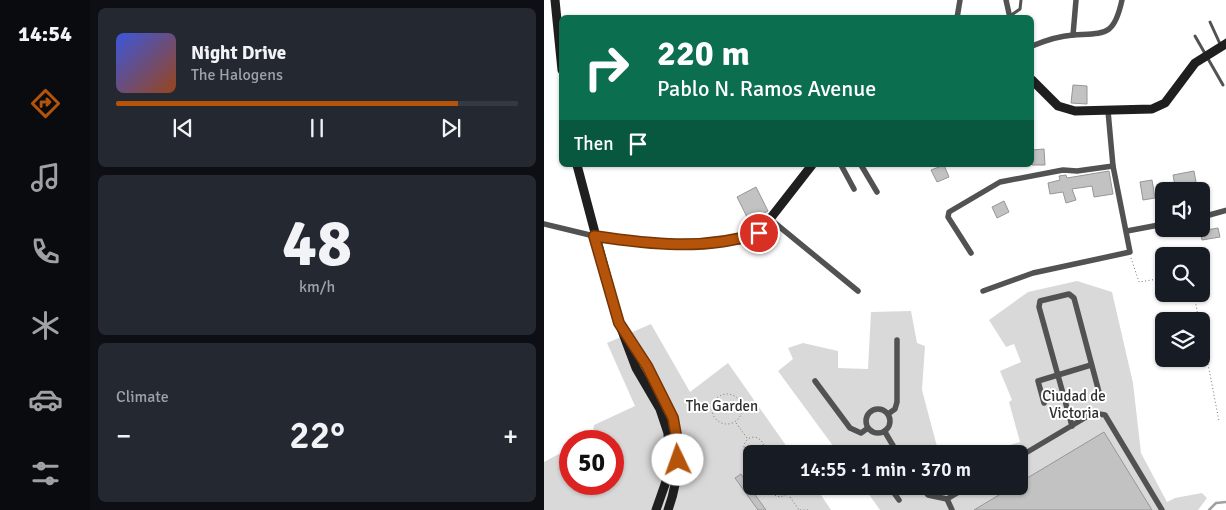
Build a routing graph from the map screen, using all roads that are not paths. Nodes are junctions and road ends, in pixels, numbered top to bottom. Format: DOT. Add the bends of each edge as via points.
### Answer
graph roads {
  1 [pos="555,0"];
  2 [pos="960,0"];
  3 [pos="1006,0"];
  4 [pos="1021,0"];
  5 [pos="1076,0"];
  6 [pos="1122,0"];
  7 [pos="958,15"];
  8 [pos="1010,15"];
  9 [pos="1012,15"];
  10 [pos="1210,22"];
  11 [pos="1073,35"];
  12 [pos="1196,36"];
  13 [pos="559,40"];
  14 [pos="1034,45"];
  15 [pos="1224,45"];
  16 [pos="1206,54"];
  17 [pos="1034,82"];
  18 [pos="1223,85"];
  19 [pos="1108,111"];
  20 [pos="1113,166"];
  21 [pos="577,167"];
  22 [pos="810,167"];
  23 [pos="842,167"];
  24 [pos="862,167"];
  25 [pos="854,189"];
  26 [pos="877,192"];
  27 [pos="1226,210"];
  28 [pos="1210,215"];
  29 [pos="770,218"];
  30 [pos="544,224"];
  31 [pos="1155,226"];
  32 [pos="1127,231"];
  33 [pos="594,236"];
  34 [pos="971,253"];
  35 [pos="858,291"];
  36 [pos="983,291"];
  37 [pos="897,340"];
  38 [pos="1091,365"];
  39 [pos="1057,374"];
  40 [pos="815,381"];
  41 [pos="1100,396"];
  42 [pos="1044,403"];
  43 [pos="888,414"];
  44 [pos="1072,426"];
  45 [pos="868,428"];
  46 [pos="885,432"];
  47 [pos="893,445"];
  48 [pos="1028,452"];
  49 [pos="673,474"];
  50 [pos="895,495"];
  51 [pos="928,495"];
  52 [pos="954,495"];
  53 [pos="947,499"];
  54 [pos="899,500"];
  55 [pos="656,510"];
  56 [pos="668,510"];
  57 [pos="952,510"];
  58 [pos="1162,510"];
  1 -- 13 [label="street"];
  2 -- 7 [label="street"];
  3 -- 8 [label="street"];
  4 -- 9 [label="lane" via="1020,9"];
  5 -- 11 [label="street"];
  6 -- 11 [label="street" via="1120,13 1103,34"];
  10 -- 15 [label="lane"];
  11 -- 14 [label="street"];
  12 -- 16 [label="lane"];
  15 -- 16 [label="street"];
  16 -- 18 [label="lane"];
  16 -- 19 [label="street" via="1184,76 1165,103 1152,109"];
  17 -- 19 [label="street" via="1058,106 1075,111"];
  19 -- 20 [label="street"];
  20 -- 32 [label="street"];
  20 -- 34 [label="street" via="1063,170 1000,182 970,199 949,212 948,218"];
  21 -- 33 [label="street"];
  22 -- 29 [label="street"];
  23 -- 25 [label="street"];
  24 -- 26 [label="street"];
  27 -- 28 [label="street"];
  29 -- 33 [label="street" via="759,233 730,241 644,244"];
  29 -- 35 [label="street"];
  30 -- 33 [label="street"];
  31 -- 32 [label="street"];
  32 -- 36 [label="street" via="1130,252 1033,273"];
  33 -- 49 [label="street" via="619,323 647,366 673,418 678,446"];
  37 -- 43 [label="street" via="897,402"];
  38 -- 39 [label="street"];
  38 -- 39 [label="street" via="1074,298 1069,294 1050,298 1040,301 1039,307"];
  38 -- 41 [label="street"];
  39 -- 42 [label="street" via="1038,381"];
  39 -- 44 [label="street"];
  40 -- 45 [label="street" via="850,428 860,433"];
  43 -- 45 [label="street" via="880,409 872,411 866,420"];
  43 -- 46 [label="street" via="890,425"];
  44 -- 48 [label="street"];
  44 -- 58 [label="street" via="1093,413 1104,415"];
  45 -- 46 [label="street" via="874,433"];
  46 -- 47 [label="street"];
  49 -- 55 [label="street"];
  49 -- 56 [label="street"];
  50 -- 54 [label="street"];
  51 -- 53 [label="street"];
  52 -- 53 [label="street"];
  53 -- 57 [label="street"];
}
